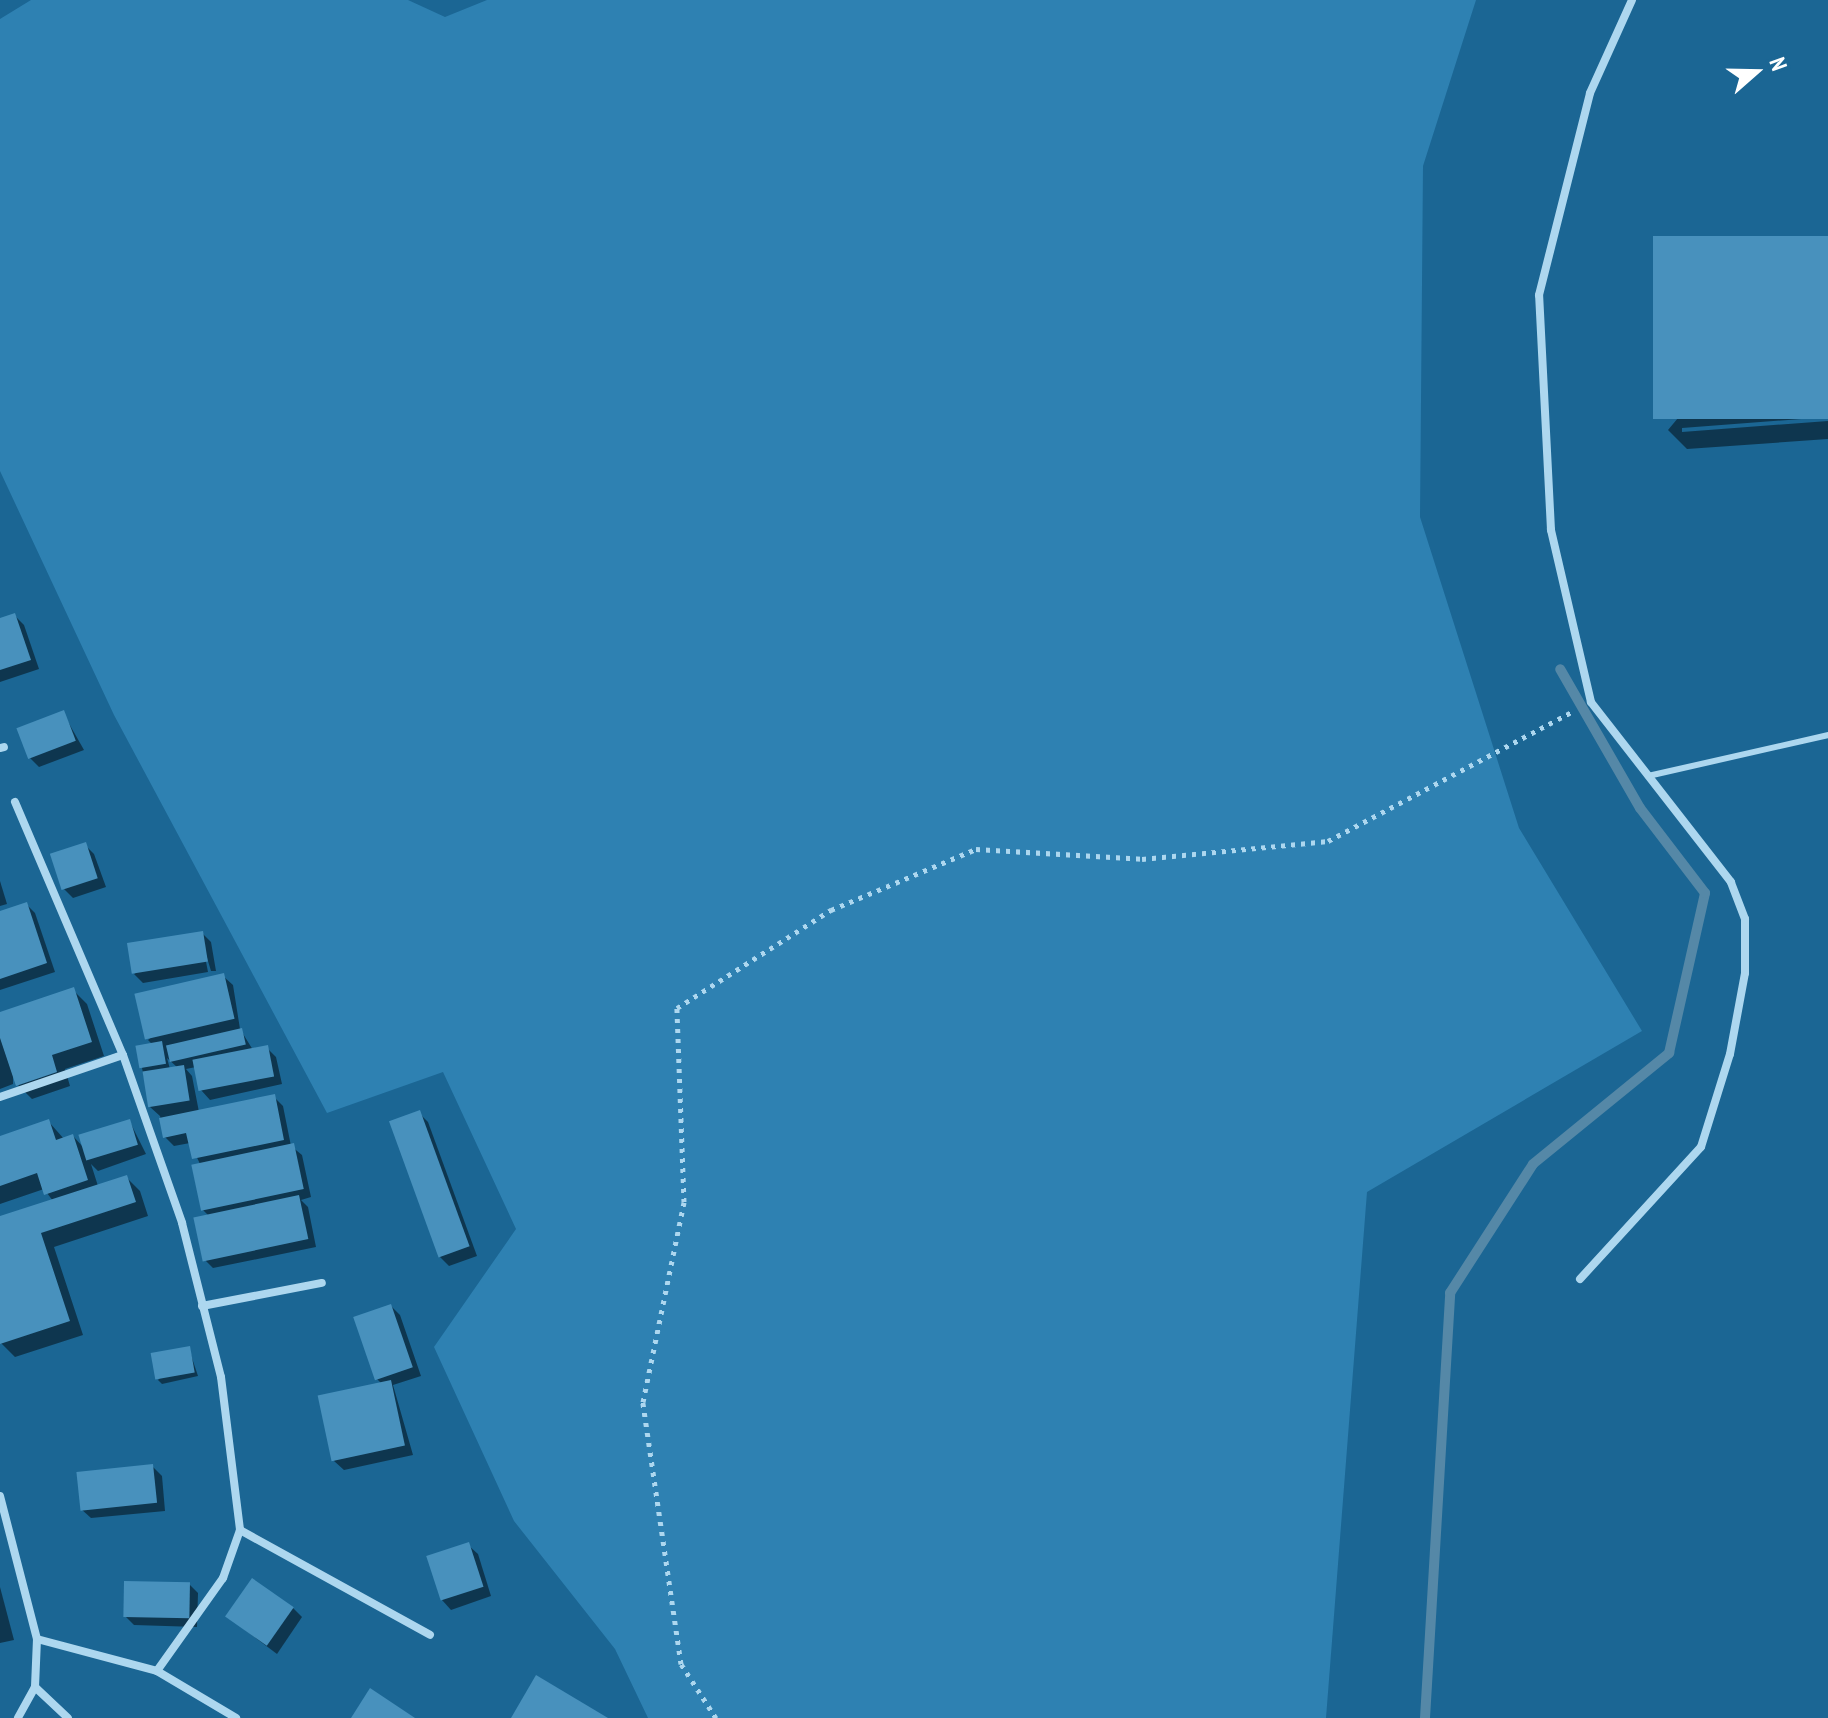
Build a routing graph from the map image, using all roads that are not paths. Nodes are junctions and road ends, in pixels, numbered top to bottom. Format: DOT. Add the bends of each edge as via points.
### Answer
graph roads {
  1 [pos="1632,0"];
  2 [pos="1828,735"];
  3 [pos="1648,776"];
  4 [pos="15,802"];
  5 [pos="123,1055"];
  6 [pos="0,1097"];
  7 [pos="1580,1279"];
  8 [pos="322,1283"];
  9 [pos="202,1306"];
  10 [pos="0,1496"];
  11 [pos="240,1530"];
  12 [pos="430,1635"];
  13 [pos="37,1639"];
  14 [pos="157,1671"];
  15 [pos="35,1687"];
  16 [pos="18,1718"];
  17 [pos="68,1718"];
  18 [pos="236,1718"];
  1 -- 3 [label="street" via="1590,93 1539,295 1551,530 1591,702"];
  2 -- 3 [label="lane"];
  3 -- 7 [label="street" via="1731,882 1745,919 1745,973 1730,1054 1701,1147"];
  4 -- 5 [label="street"];
  5 -- 6 [label="street"];
  5 -- 9 [label="street" via="182,1223"];
  8 -- 9 [label="street"];
  9 -- 11 [label="street" via="221,1377"];
  10 -- 13 [label="street"];
  11 -- 12 [label="street"];
  11 -- 14 [label="street" via="223,1578"];
  13 -- 14 [label="street"];
  13 -- 15 [label="street"];
  14 -- 18 [label="street"];
  15 -- 16 [label="street"];
  15 -- 17 [label="street"];
}
